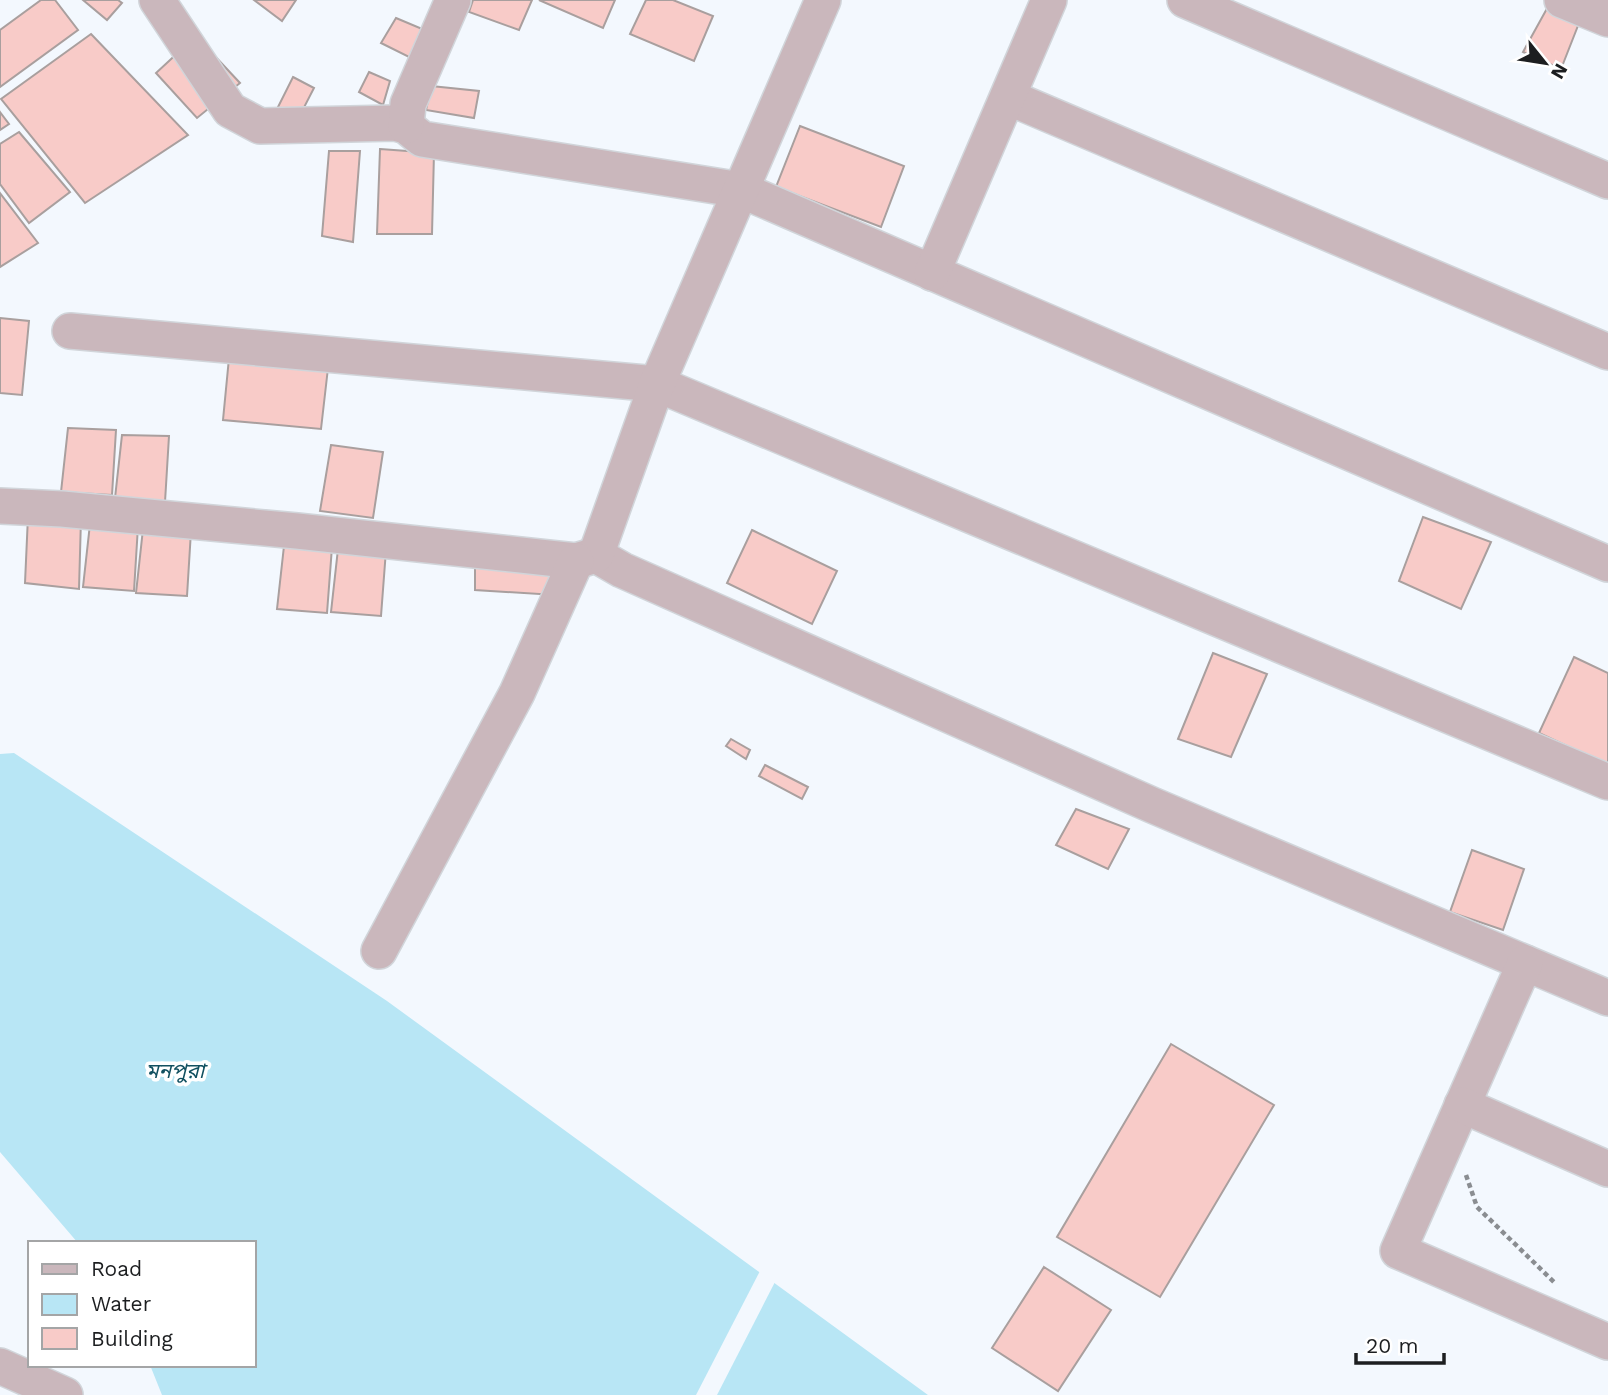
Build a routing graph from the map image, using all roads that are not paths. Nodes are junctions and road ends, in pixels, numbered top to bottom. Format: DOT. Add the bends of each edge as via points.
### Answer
graph roads {
  1 [pos="157,0"];
  2 [pos="453,0"];
  3 [pos="823,0"];
  4 [pos="1049,0"];
  5 [pos="1185,0"];
  6 [pos="1562,0"];
  7 [pos="1608,19"];
  8 [pos="1007,97"];
  9 [pos="406,126"];
  10 [pos="1608,181"];
  11 [pos="741,190"];
  12 [pos="932,273"];
  13 [pos="70,331"];
  14 [pos="1608,352"];
  15 [pos="657,384"];
  16 [pos="0,506"];
  17 [pos="586,558"];
  18 [pos="1608,564"];
  19 [pos="1608,782"];
  20 [pos="379,950"];
  21 [pos="1525,963"];
  22 [pos="1608,998"];
  23 [pos="1456,1119"];
  24 [pos="1608,1169"];
  25 [pos="1608,1342"];
  26 [pos="0,1366"];
  27 [pos="65,1395"];
  1 -- 9 [label="street" via="230,110 260,127"];
  2 -- 9 [label="street" via="408,104"];
  3 -- 11 [label="street"];
  4 -- 8 [label="street"];
  5 -- 10 [label="street"];
  6 -- 7 [label="street"];
  8 -- 12 [label="street"];
  8 -- 14 [label="street"];
  9 -- 11 [label="street" via="422,139"];
  11 -- 12 [label="street"];
  11 -- 15 [label="street"];
  12 -- 18 [label="street"];
  13 -- 15 [label="street"];
  15 -- 17 [label="street"];
  15 -- 19 [label="street"];
  16 -- 17 [label="street"];
  17 -- 20 [label="street"];
  17 -- 21 [label="street"];
  21 -- 22 [label="street"];
  21 -- 23 [label="street"];
  23 -- 24 [label="street"];
  23 -- 25 [label="street" via="1398,1251"];
  26 -- 27 [label="street"];
}
